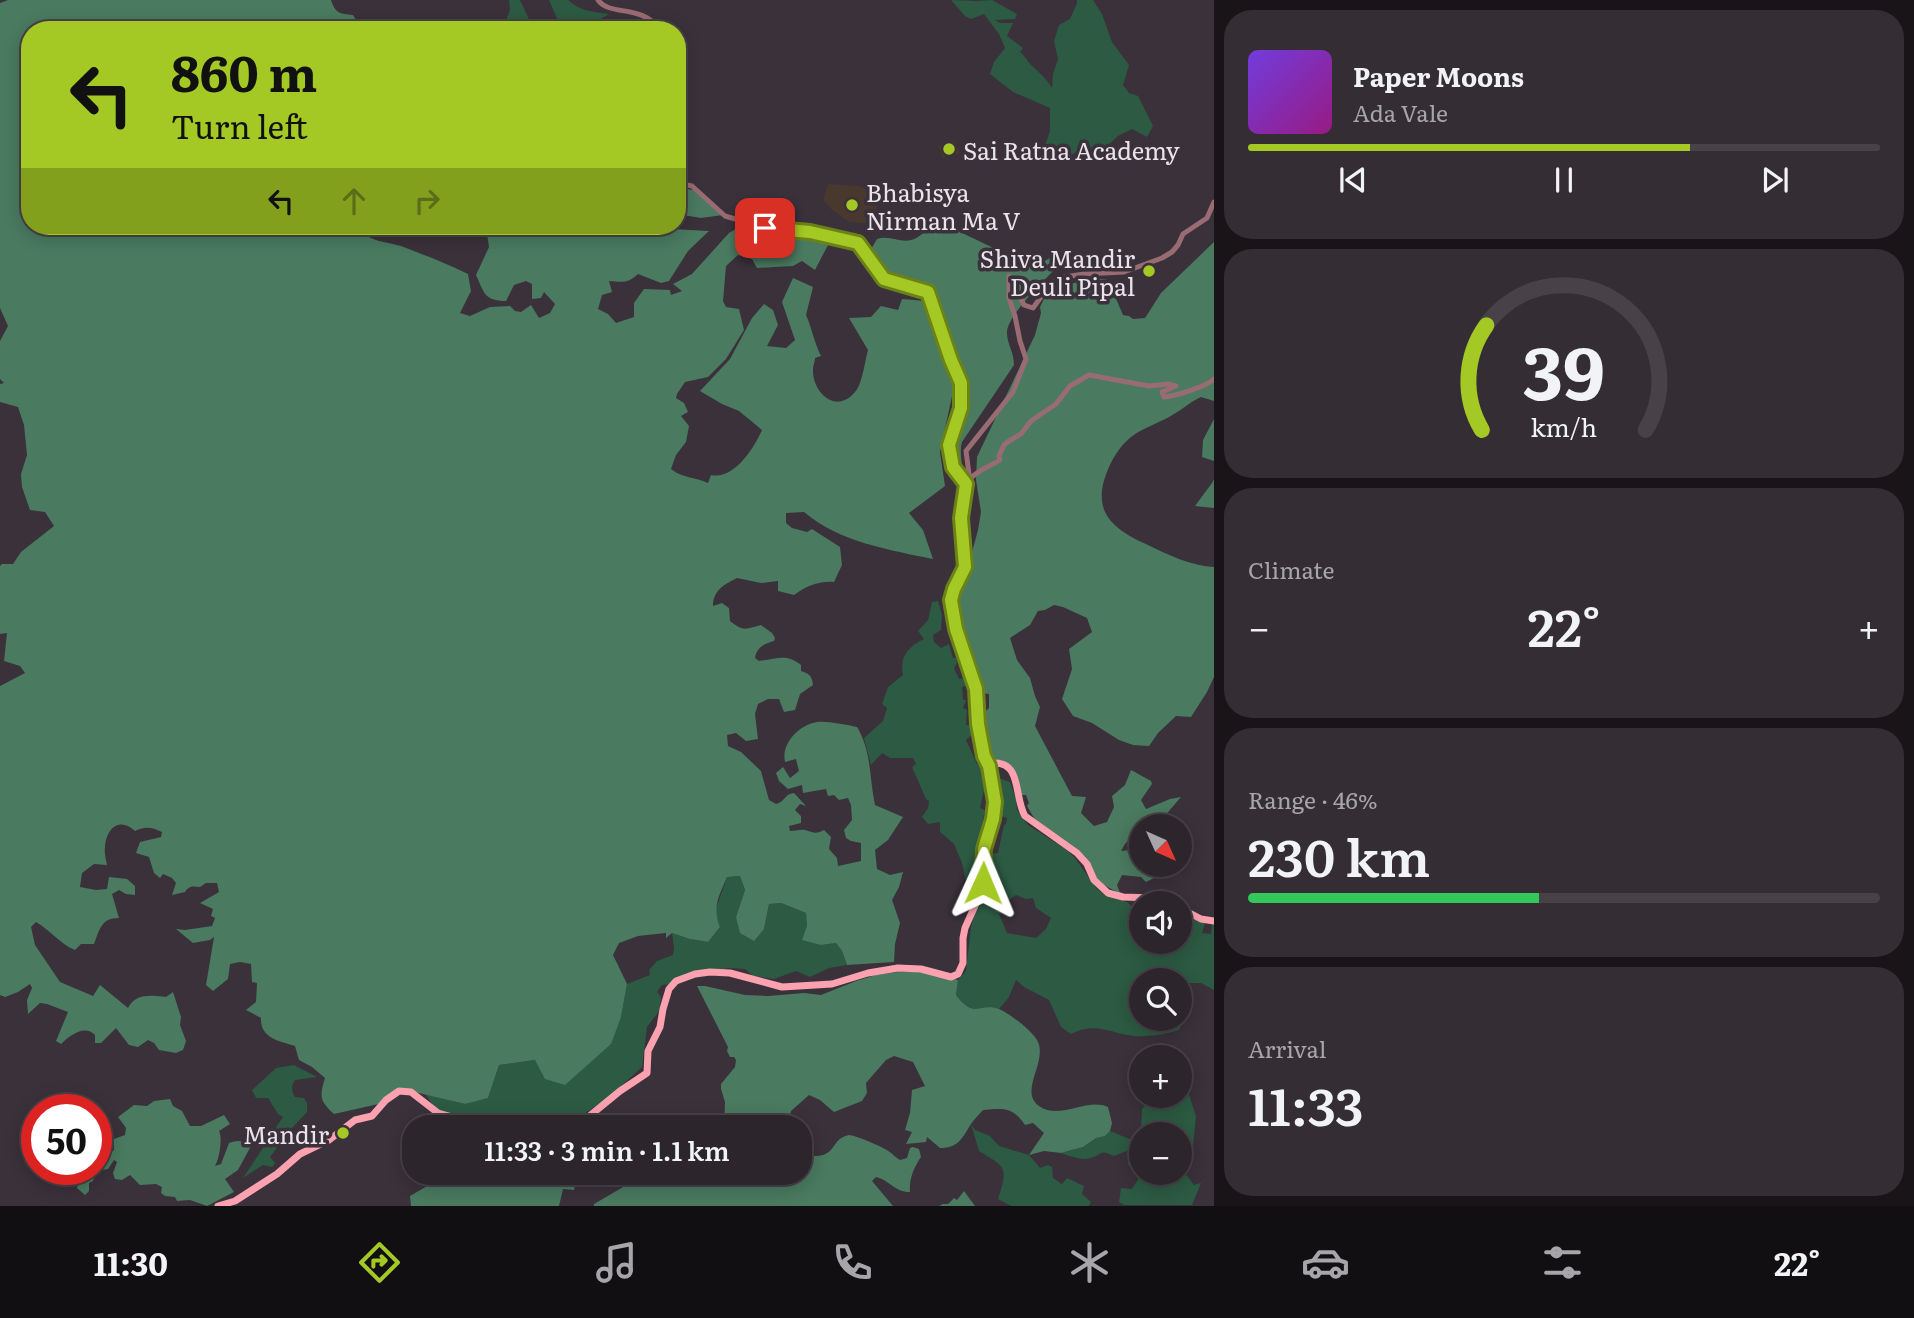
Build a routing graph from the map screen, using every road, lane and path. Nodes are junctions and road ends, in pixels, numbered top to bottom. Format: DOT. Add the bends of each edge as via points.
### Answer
graph roads {
  1 [pos="598,0"];
  2 [pos="651,21"];
  3 [pos="686,185"];
  4 [pos="1214,202"];
  5 [pos="1211,218"];
  6 [pos="1214,379"];
  7 [pos="967,482"];
  8 [pos="989,766"];
  9 [pos="1129,897"];
  10 [pos="1192,915"];
  11 [pos="1214,921"];
  12 [pos="445,1115"];
  13 [pos="591,1115"];
  14 [pos="218,1206"];
  1 -- 2 [label="street" via="606,8 640,13"];
  3 -- 7 [label="street" via="725,216 765,228 858,243 884,279 928,292 961,383 961,408 949,445 953,467"];
  4 -- 5 [label="street"];
  5 -- 7 [label="street" via="1183,234 1178,246 1162,258 1124,272 1058,278 1033,308 1024,305 1009,276 1009,299 1026,359 1013,391 966,451"];
  6 -- 7 [label="street" via="1164,397 1162,392 1176,386 1089,375 1004,445 999,460"];
  7 -- 8 [label="street" via="961,518 965,567 951,600 976,689 978,724"];
  8 -- 9 [label="main road" via="1009,767 1025,816 1077,853 1103,889"];
  8 -- 13 [label="main road" via="994,814 984,849 982,890 965,928 963,962 956,975 904,968 832,984 782,987 717,972 681,979 671,986 665,1000 660,1027 648,1051 648,1073"];
  10 -- 11 [label="main road"];
  12 -- 14 [label="main road" via="414,1093 399,1091 372,1116 355,1120 329,1140 305,1150 277,1174"];
}
